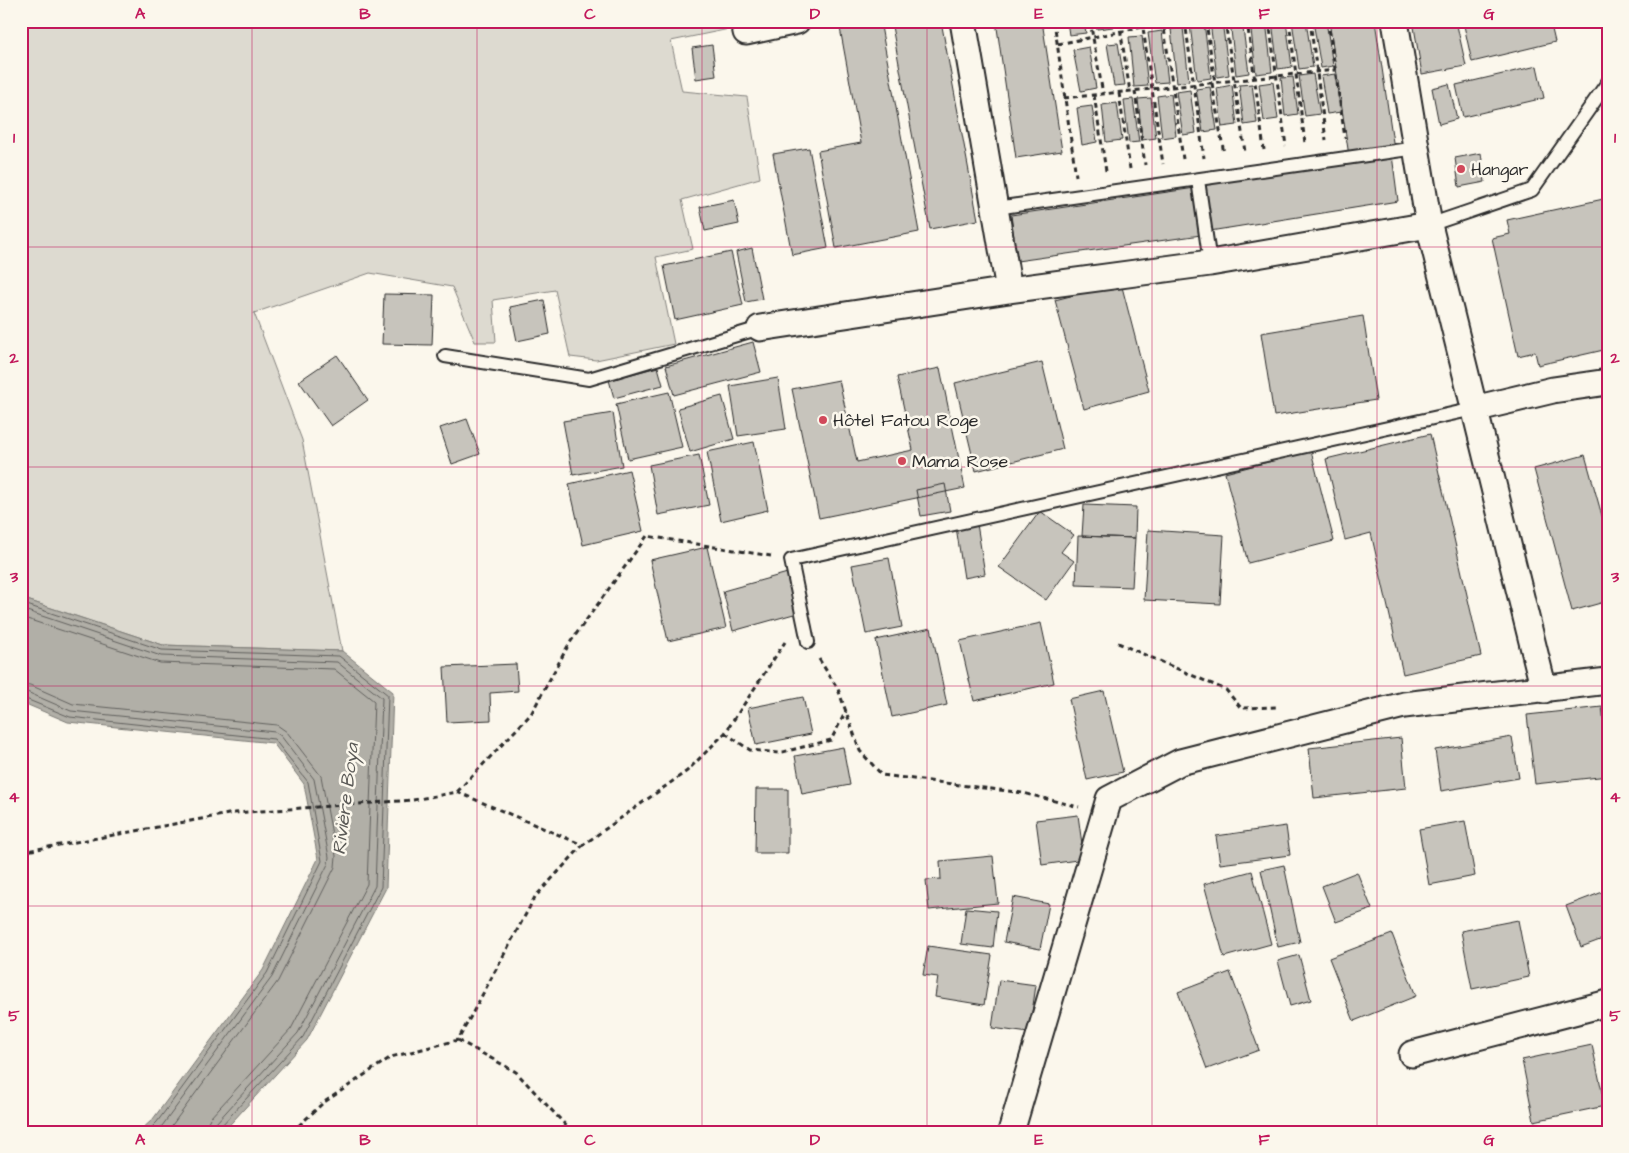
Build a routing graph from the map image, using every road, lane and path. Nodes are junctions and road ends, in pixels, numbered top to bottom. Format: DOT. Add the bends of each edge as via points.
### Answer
graph roads {
  1 [pos="744,21"];
  2 [pos="797,21"];
  3 [pos="962,21"];
  4 [pos="1054,21"];
  5 [pos="1090,21"];
  6 [pos="1120,21"];
  7 [pos="1142,21"];
  8 [pos="1186,21"];
  9 [pos="1206,21"];
  10 [pos="1225,21"];
  11 [pos="1247,21"];
  12 [pos="1269,21"];
  13 [pos="1290,21"];
  14 [pos="1310,21"];
  15 [pos="1328,21"];
  16 [pos="1396,21"];
  17 [pos="1163,23"];
  18 [pos="1143,27"];
  19 [pos="1121,31"];
  20 [pos="1092,37"];
  21 [pos="1058,44"];
  22 [pos="1335,70"];
  23 [pos="1317,72"];
  24 [pos="1296,74"];
  25 [pos="1276,77"];
  26 [pos="1254,79"];
  27 [pos="1234,81"];
  28 [pos="1608,82"];
  29 [pos="1214,83"];
  30 [pos="1194,86"];
  31 [pos="1173,88"];
  32 [pos="1152,90"];
  33 [pos="1135,91"];
  34 [pos="1130,92"];
  35 [pos="1119,93"];
  36 [pos="1094,95"];
  37 [pos="1103,95"];
  38 [pos="1064,98"];
  39 [pos="1416,148"];
  40 [pos="1348,158"];
  41 [pos="1329,161"];
  42 [pos="1308,164"];
  43 [pos="1289,167"];
  44 [pos="1266,170"];
  45 [pos="1248,172"];
  46 [pos="1227,176"];
  47 [pos="1197,180"];
  48 [pos="1166,184"];
  49 [pos="1148,187"];
  50 [pos="1132,189"];
  51 [pos="1110,192"];
  52 [pos="1080,197"];
  53 [pos="996,208"];
  54 [pos="1429,225"];
  55 [pos="1210,263"];
  56 [pos="1009,290"];
  57 [pos="760,328"];
  58 [pos="445,356"];
  59 [pos="1608,382"];
  60 [pos="1474,409"];
  61 [pos="791,560"];
  62 [pos="808,642"];
  63 [pos="1118,643"];
  64 [pos="1608,681"];
  65 [pos="1544,690"];
  66 [pos="1279,707"];
  67 [pos="846,711"];
  68 [pos="725,733"];
  69 [pos="457,792"];
  70 [pos="1105,814"];
  71 [pos="583,845"];
  72 [pos="21,852"];
  73 [pos="1608,1003"];
  74 [pos="458,1040"];
  75 [pos="1412,1054"];
  76 [pos="292,1132"];
  77 [pos="572,1132"];
  78 [pos="1011,1132"];
  1 -- 2 [label="street" via="746,32"];
  3 -- 53 [label="street"];
  4 -- 21 [label="path"];
  5 -- 20 [label="path"];
  6 -- 19 [label="path"];
  7 -- 18 [label="path"];
  8 -- 17 [label="path"];
  8 -- 30 [label="path"];
  9 -- 29 [label="path"];
  10 -- 27 [label="path"];
  11 -- 26 [label="path"];
  12 -- 25 [label="path"];
  13 -- 24 [label="path"];
  14 -- 23 [label="path"];
  15 -- 22 [label="path"];
  16 -- 39 [label="street"];
  17 -- 18 [label="path"];
  17 -- 31 [label="path"];
  18 -- 19 [label="path"];
  18 -- 32 [label="path"];
  19 -- 20 [label="path"];
  19 -- 34 [label="path"];
  20 -- 21 [label="path"];
  20 -- 37 [label="path"];
  21 -- 38 [label="path"];
  22 -- 23 [label="path"];
  22 -- 40 [label="path"];
  23 -- 24 [label="path"];
  23 -- 41 [label="path"];
  24 -- 25 [label="path"];
  24 -- 42 [label="path"];
  25 -- 26 [label="path"];
  25 -- 43 [label="path"];
  26 -- 27 [label="path"];
  26 -- 44 [label="path"];
  27 -- 29 [label="path"];
  27 -- 45 [label="path"];
  28 -- 54 [label="lane" via="1532,190"];
  29 -- 30 [label="path"];
  29 -- 46 [label="path"];
  30 -- 31 [label="path"];
  30 -- 47 [label="path"];
  31 -- 32 [label="path"];
  31 -- 47 [label="path"];
  32 -- 33 [label="path"];
  32 -- 48 [label="path"];
  33 -- 34 [label="path"];
  33 -- 49 [label="path"];
  34 -- 35 [label="path"];
  35 -- 37 [label="path"];
  35 -- 50 [label="path"];
  36 -- 37 [label="path"];
  36 -- 38 [label="path"];
  36 -- 51 [label="path"];
  38 -- 52 [label="path"];
  39 -- 40 [label="lane"];
  39 -- 54 [label="street"];
  40 -- 41 [label="lane"];
  41 -- 42 [label="lane"];
  42 -- 43 [label="lane"];
  43 -- 44 [label="lane"];
  44 -- 45 [label="lane"];
  45 -- 46 [label="lane"];
  46 -- 47 [label="lane"];
  47 -- 48 [label="lane"];
  47 -- 55 [label="lane"];
  48 -- 49 [label="lane"];
  49 -- 50 [label="lane"];
  50 -- 51 [label="lane"];
  51 -- 52 [label="lane"];
  52 -- 53 [label="lane"];
  53 -- 56 [label="street"];
  54 -- 55 [label="street"];
  54 -- 60 [label="street"];
  55 -- 56 [label="street"];
  56 -- 57 [label="street"];
  57 -- 58 [label="lane" via="589,380"];
  59 -- 60 [label="street" via="1553,390"];
  60 -- 61 [label="lane"];
  60 -- 65 [label="street"];
  61 -- 62 [label="lane"];
  61 -- 69 [label="path" via="647,536 569,644 531,714"];
  62 -- 67 [label="path" via="838,689"];
  62 -- 68 [label="path" via="788,638"];
  63 -- 66 [label="path" via="1226,690 1241,708"];
  64 -- 65 [label="street"];
  65 -- 70 [label="street" via="1404,705 1180,762 1109,799"];
  67 -- 68 [label="path" via="831,740 779,753 750,750"];
  67 -- 70 [label="path" via="860,752 882,775 1023,793"];
  68 -- 71 [label="path" via="687,771"];
  69 -- 71 [label="path"];
  69 -- 72 [label="path" via="413,800 234,813"];
  70 -- 78 [label="street"];
  71 -- 74 [label="path" via="535,897"];
  73 -- 75 [label="street"];
  74 -- 76 [label="path" via="391,1057 323,1103"];
  74 -- 77 [label="path" via="516,1072"];
}
